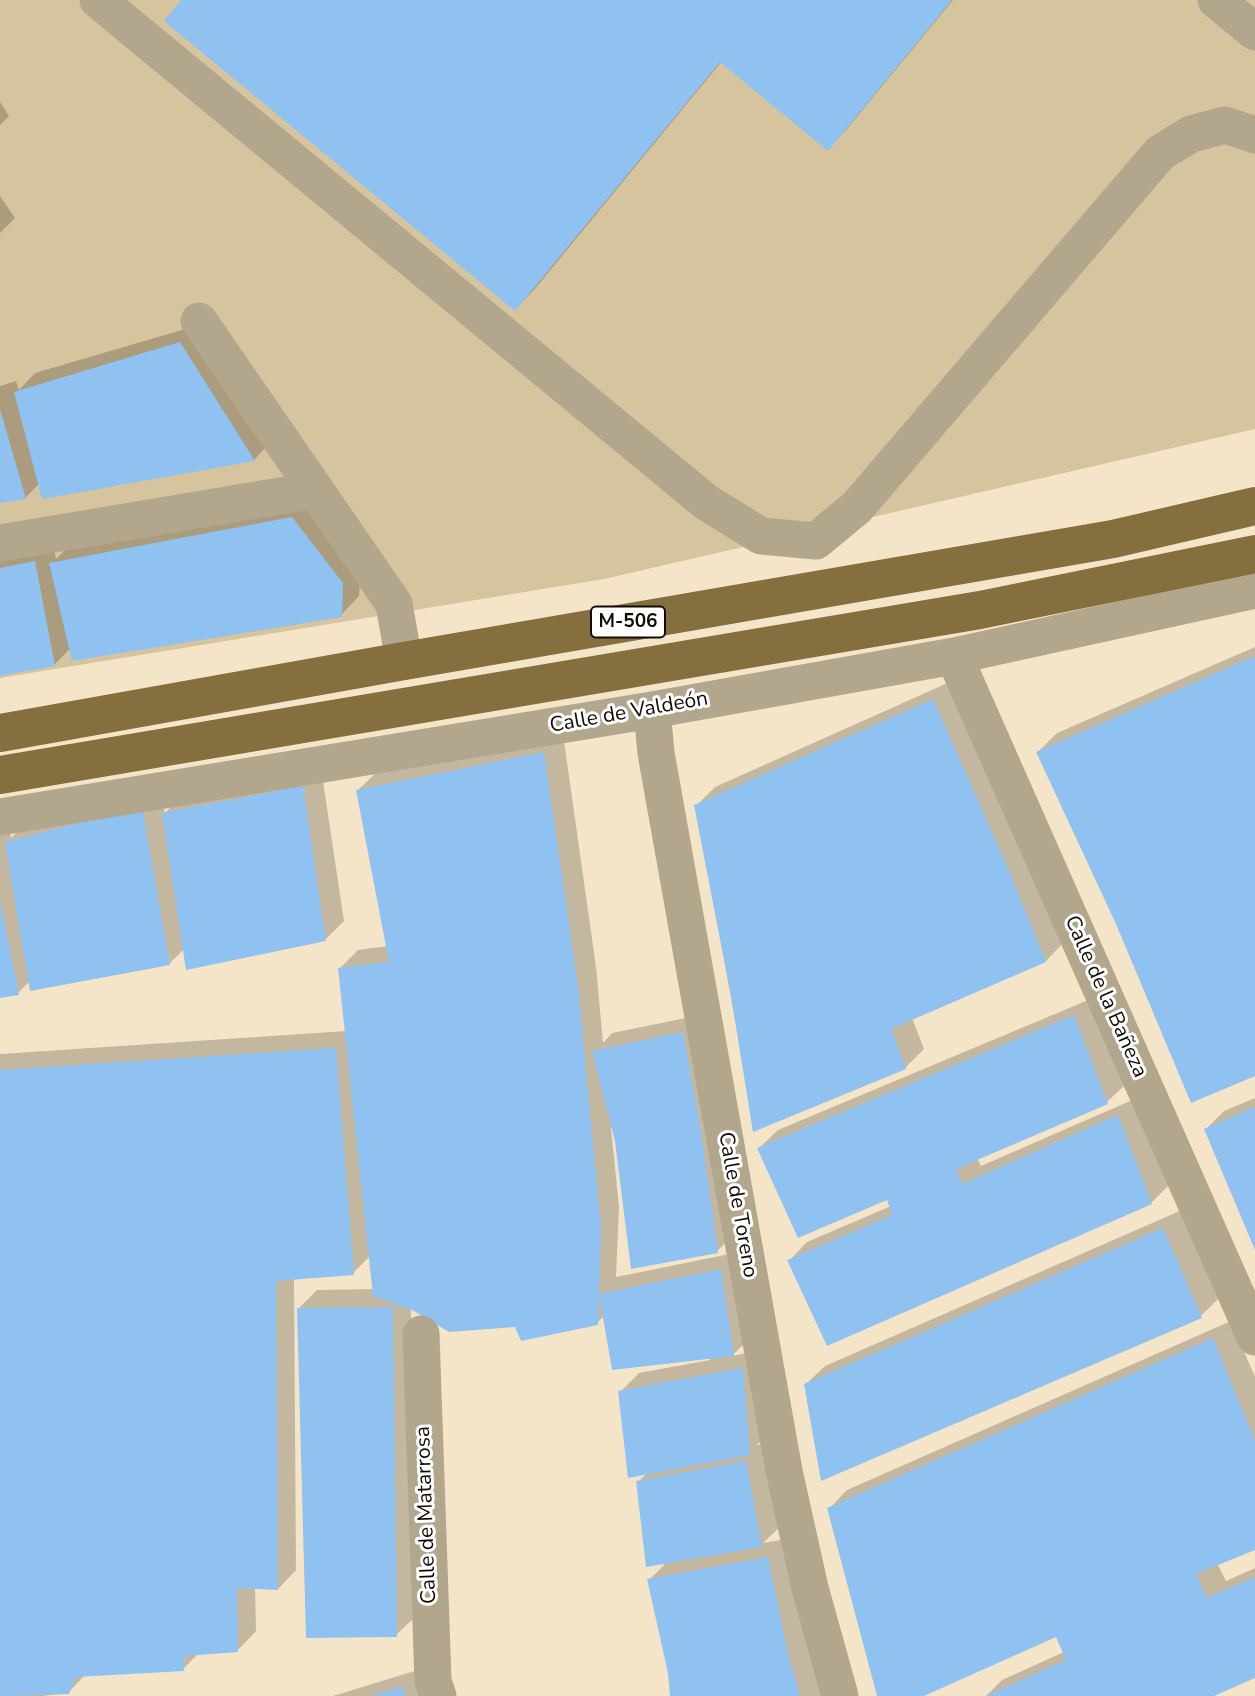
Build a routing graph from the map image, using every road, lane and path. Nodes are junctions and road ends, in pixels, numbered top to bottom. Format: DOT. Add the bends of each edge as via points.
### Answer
graph roads {
  1 [pos="97,0"];
  2 [pos="1216,0"];
  3 [pos="1255,32"];
  4 [pos="1255,135"];
  5 [pos="199,321"];
  6 [pos="316,490"];
  7 [pos="1255,506"];
  8 [pos="0,543"];
  9 [pos="1255,554"];
  10 [pos="1255,590"];
  11 [pos="954,656"];
  12 [pos="404,661"];
  13 [pos="652,710"];
  14 [pos="0,733"];
  15 [pos="0,775"];
  16 [pos="0,817"];
  17 [pos="421,1334"];
  18 [pos="1255,1337"];
  19 [pos="438,1696"];
  20 [pos="840,1696"];
  1 -- 4 [label="street" via="706,502 761,536 816,541 857,507 1160,153 1191,134 1225,125"];
  2 -- 3 [label="street"];
  5 -- 6 [label="street"];
  6 -- 8 [label="street"];
  6 -- 12 [label="street" via="394,604"];
  7 -- 12 [label="main road, M-506" via="1113,539"];
  9 -- 15 [label="main road, M-506" via="980,610"];
  10 -- 11 [label="street, Calle de Valdeón"];
  11 -- 13 [label="street, Calle de Valdeón"];
  11 -- 18 [label="street, Calle de la Bañeza"];
  12 -- 14 [label="main road, M-506"];
  13 -- 16 [label="street, Calle de Valdeón"];
  13 -- 20 [label="street, Calle de Toreno" via="658,767 784,1471"];
  17 -- 19 [label="street, Calle de Matarrosa" via="433,1681"];
}
